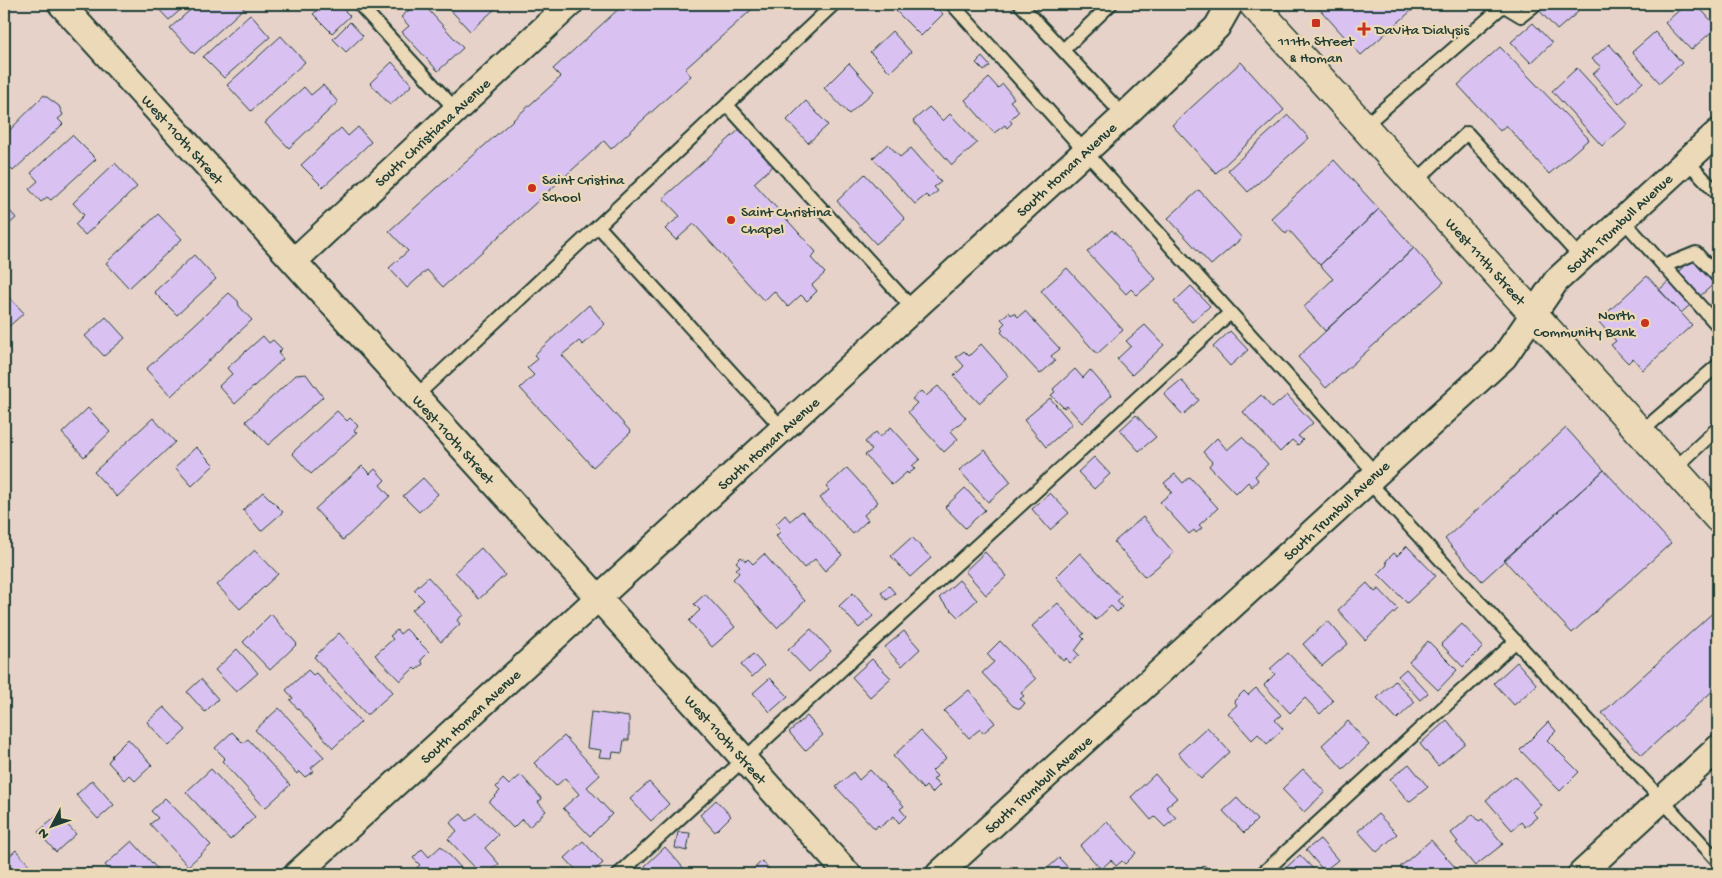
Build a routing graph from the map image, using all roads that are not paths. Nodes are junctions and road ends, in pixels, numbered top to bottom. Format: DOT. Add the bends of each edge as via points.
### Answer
graph roads {
  1 [pos="61,4"];
  2 [pos="358,4"];
  3 [pos="570,4"];
  4 [pos="834,4"];
  5 [pos="952,4"];
  6 [pos="1020,4"];
  7 [pos="1112,4"];
  8 [pos="1230,4"];
  9 [pos="1253,4"];
  10 [pos="1536,4"];
  11 [pos="1502,5"];
  12 [pos="1063,50"];
  13 [pos="727,105"];
  14 [pos="456,110"];
  15 [pos="1124,116"];
  16 [pos="1364,126"];
  17 [pos="1718,132"];
  18 [pos="1085,152"];
  19 [pos="1687,161"];
  20 [pos="1415,182"];
  21 [pos="1718,194"];
  22 [pos="1623,220"];
  23 [pos="598,226"];
  24 [pos="1581,258"];
  25 [pos="294,261"];
  26 [pos="1664,266"];
  27 [pos="1718,277"];
  28 [pos="913,309"];
  29 [pos="1230,313"];
  30 [pos="1534,314"];
  31 [pos="1718,326"];
  32 [pos="1718,365"];
  33 [pos="416,396"];
  34 [pos="783,428"];
  35 [pos="1718,428"];
  36 [pos="1641,432"];
  37 [pos="1674,469"];
  38 [pos="1372,477"];
  39 [pos="1718,518"];
  40 [pos="598,598"];
  41 [pos="1516,641"];
  42 [pos="1718,748"];
  43 [pos="744,759"];
  44 [pos="1662,800"];
  45 [pos="1718,862"];
  46 [pos="297,874"];
  47 [pos="619,874"];
  48 [pos="848,874"];
  49 [pos="939,874"];
  50 [pos="1262,874"];
  51 [pos="1581,874"];
  1 -- 25 [label="street, West 110th Street"];
  2 -- 14 [label="lane"];
  3 -- 14 [label="street, South Christiana Avenue"];
  4 -- 13 [label="lane"];
  5 -- 18 [label="lane"];
  6 -- 12 [label="lane"];
  7 -- 12 [label="lane"];
  8 -- 15 [label="street, South Homan Avenue" via="1218,27"];
  9 -- 16 [label="main road, West 111th Street"];
  10 -- 11 [label="lane" via="1521,16"];
  11 -- 16 [label="lane"];
  12 -- 15 [label="lane"];
  13 -- 23 [label="lane"];
  13 -- 28 [label="lane"];
  14 -- 25 [label="street, South Christiana Avenue"];
  15 -- 18 [label="street, South Homan Avenue"];
  16 -- 20 [label="main road, West 111th Street"];
  17 -- 19 [label="street, South Trumbull Avenue"];
  18 -- 28 [label="street, South Homan Avenue"];
  18 -- 29 [label="lane"];
  19 -- 21 [label="lane"];
  19 -- 22 [label="street, South Trumbull Avenue"];
  20 -- 24 [label="lane" via="1467,132"];
  20 -- 30 [label="main road, West 111th Street"];
  22 -- 24 [label="street, South Trumbull Avenue"];
  22 -- 26 [label="lane"];
  23 -- 33 [label="lane"];
  23 -- 34 [label="lane"];
  24 -- 30 [label="street, South Trumbull Avenue" via="1556,281"];
  25 -- 33 [label="street, West 110th Street"];
  26 -- 27 [label="lane" via="1696,253"];
  26 -- 31 [label="lane"];
  28 -- 34 [label="street, South Homan Avenue"];
  29 -- 38 [label="lane"];
  29 -- 43 [label="lane"];
  30 -- 36 [label="main road, West 111th Street"];
  30 -- 38 [label="street, South Trumbull Avenue" via="1504,357"];
  32 -- 36 [label="lane"];
  33 -- 40 [label="street, West 110th Street"];
  34 -- 40 [label="street, South Homan Avenue"];
  35 -- 37 [label="lane"];
  36 -- 37 [label="main road, West 111th Street"];
  37 -- 39 [label="main road, West 111th Street"];
  38 -- 41 [label="lane"];
  38 -- 49 [label="street, South Trumbull Avenue"];
  40 -- 43 [label="street, West 110th Street"];
  40 -- 46 [label="street, South Homan Avenue"];
  41 -- 44 [label="lane"];
  41 -- 50 [label="lane"];
  42 -- 44 [label="street"];
  43 -- 47 [label="lane"];
  43 -- 48 [label="street, West 110th Street"];
  44 -- 45 [label="lane"];
  44 -- 51 [label="street"];
}
